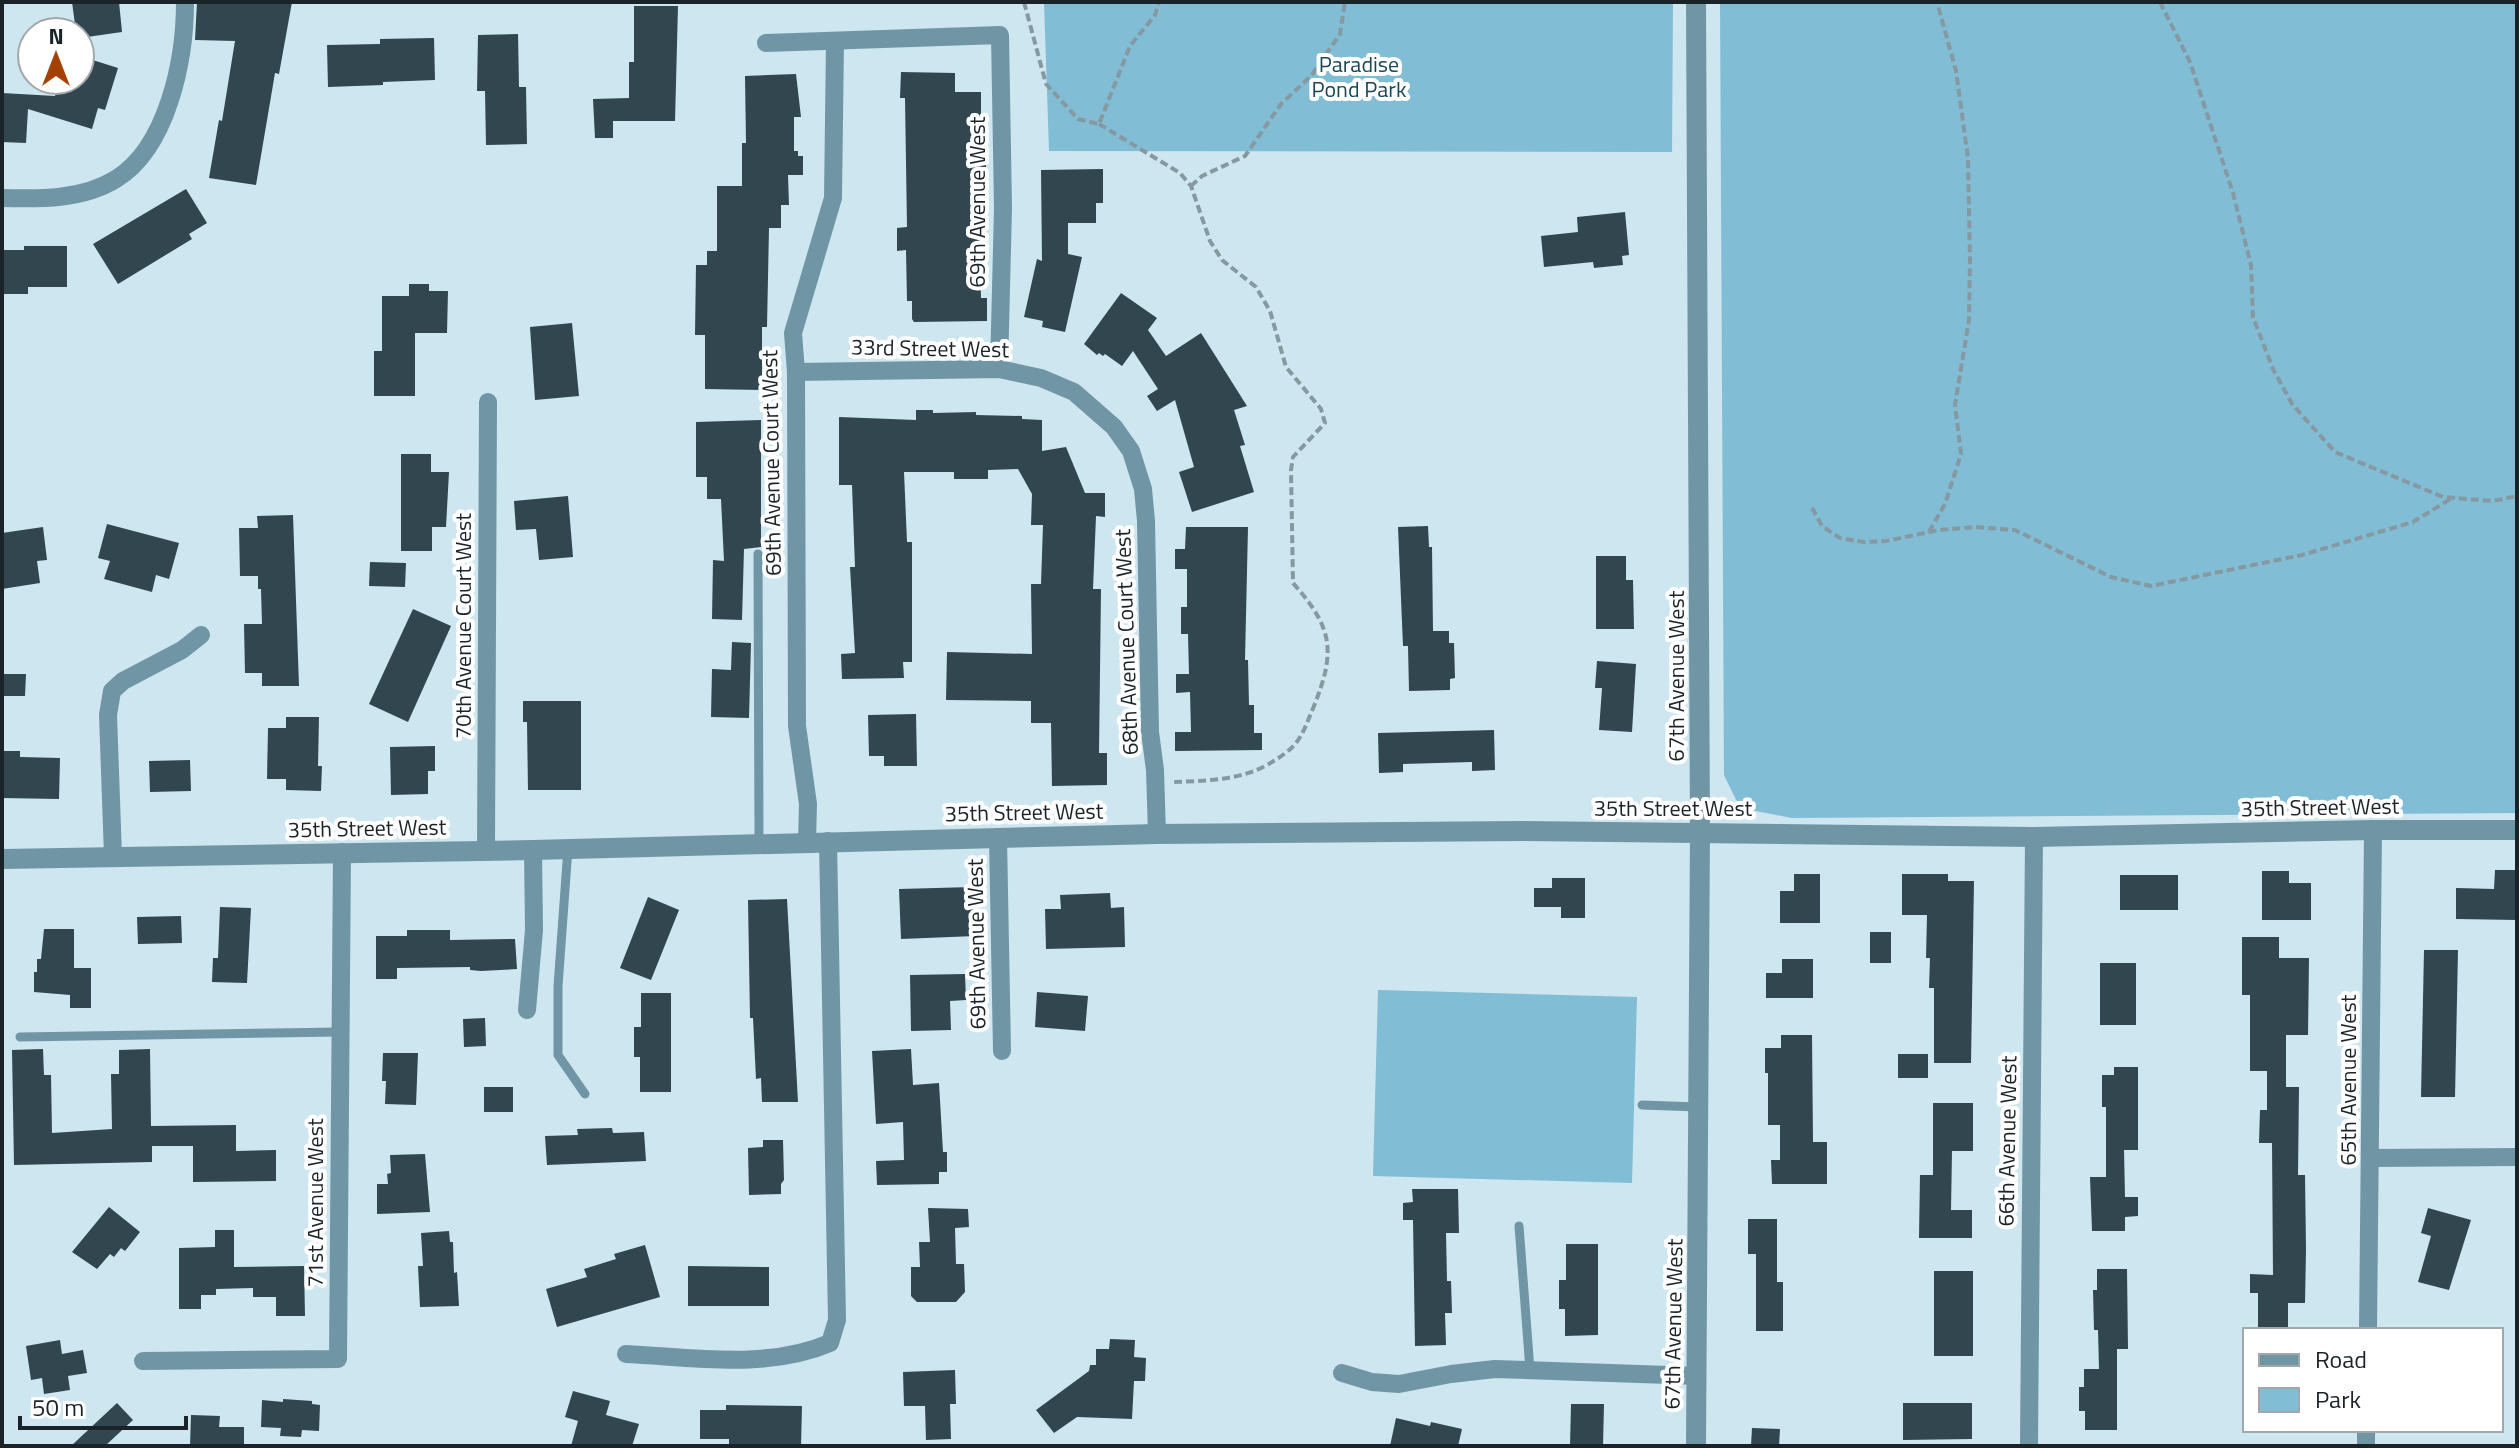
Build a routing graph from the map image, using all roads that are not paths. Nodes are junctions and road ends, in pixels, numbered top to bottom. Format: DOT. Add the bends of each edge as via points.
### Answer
graph roads {
  1 [pos="185,2"];
  2 [pos="1696,2"];
  3 [pos="835,41"];
  4 [pos="766,43"];
  5 [pos="2,198"];
  6 [pos="999,369"];
  7 [pos="796,372"];
  8 [pos="488,402"];
  9 [pos="1131,451"];
  10 [pos="758,554"];
  11 [pos="201,635"];
  12 [pos="2373,830"];
  13 [pos="2517,830"];
  14 [pos="1700,832"];
  15 [pos="1157,834"];
  16 [pos="998,837"];
  17 [pos="2034,837"];
  18 [pos="818,841"];
  19 [pos="759,842"];
  20 [pos="568,848"];
  21 [pos="486,850"];
  22 [pos="533,850"];
  23 [pos="342,852"];
  24 [pos="113,856"];
  25 [pos="2,859"];
  26 [pos="527,1010"];
  27 [pos="340,1032"];
  28 [pos="20,1037"];
  29 [pos="1002,1051"];
  30 [pos="585,1094"];
  31 [pos="1642,1105"];
  32 [pos="1699,1107"];
  33 [pos="2517,1157"];
  34 [pos="2372,1158"];
  35 [pos="1519,1226"];
  36 [pos="2368,1328"];
  37 [pos="626,1354"];
  38 [pos="143,1361"];
  39 [pos="1530,1370"];
  40 [pos="1342,1373"];
  41 [pos="1697,1376"];
  42 [pos="1696,1446"];
  43 [pos="2029,1446"];
  1 -- 5 [label="street" via="172,94 153,141 134,166 113,181 74,195"];
  2 -- 14 [label="street, 67th Avenue West"];
  3 -- 4 [label="street"];
  3 -- 6 [label="street, 69th Avenue West" via="1000,35"];
  3 -- 7 [label="street, 69th Avenue Court West" via="833,198 793,333"];
  6 -- 7 [label="street, 33rd Street West"];
  6 -- 9 [label="street, 33rd Street West" via="1074,392 1114,427"];
  7 -- 18 [label="street, 69th Avenue Court West" via="797,726"];
  8 -- 21 [label="street, 70th Avenue Court West"];
  9 -- 15 [label="street, 68th Avenue Court West" via="1146,521"];
  10 -- 19 [label="lane"];
  11 -- 24 [label="street" via="112,691 108,715"];
  12 -- 13 [label="street, 35th Street West"];
  12 -- 17 [label="street, 35th Street West"];
  12 -- 34 [label="street, 65th Avenue West"];
  14 -- 15 [label="street, 35th Street West"];
  14 -- 17 [label="street, 35th Street West"];
  14 -- 32 [label="street, 67th Avenue West"];
  15 -- 16 [label="street, 35th Street West"];
  16 -- 18 [label="street, 35th Street West"];
  16 -- 29 [label="street, 69th Avenue West"];
  17 -- 43 [label="street, 66th Avenue West"];
  18 -- 19 [label="street, 35th Street West"];
  18 -- 37 [label="street" via="837,1320 830,1343 765,1359"];
  19 -- 20 [label="street, 35th Street West"];
  20 -- 22 [label="street, 35th Street West"];
  20 -- 30 [label="lane" via="558,1055"];
  21 -- 22 [label="street, 35th Street West"];
  21 -- 23 [label="street, 35th Street West"];
  22 -- 26 [label="street"];
  23 -- 24 [label="street, 35th Street West"];
  23 -- 27 [label="street, 71st Avenue West"];
  24 -- 25 [label="street, 35th Street West"];
  27 -- 28 [label="lane"];
  27 -- 38 [label="street, 71st Avenue West" via="338,1359"];
  31 -- 32 [label="lane"];
  32 -- 41 [label="street, 67th Avenue West"];
  33 -- 34 [label="street"];
  34 -- 36 [label="street, 65th Avenue West"];
  35 -- 39 [label="lane"];
  39 -- 40 [label="street" via="1466,1372 1399,1384"];
  39 -- 41 [label="street"];
  41 -- 42 [label="street, 67th Avenue West"];
}
